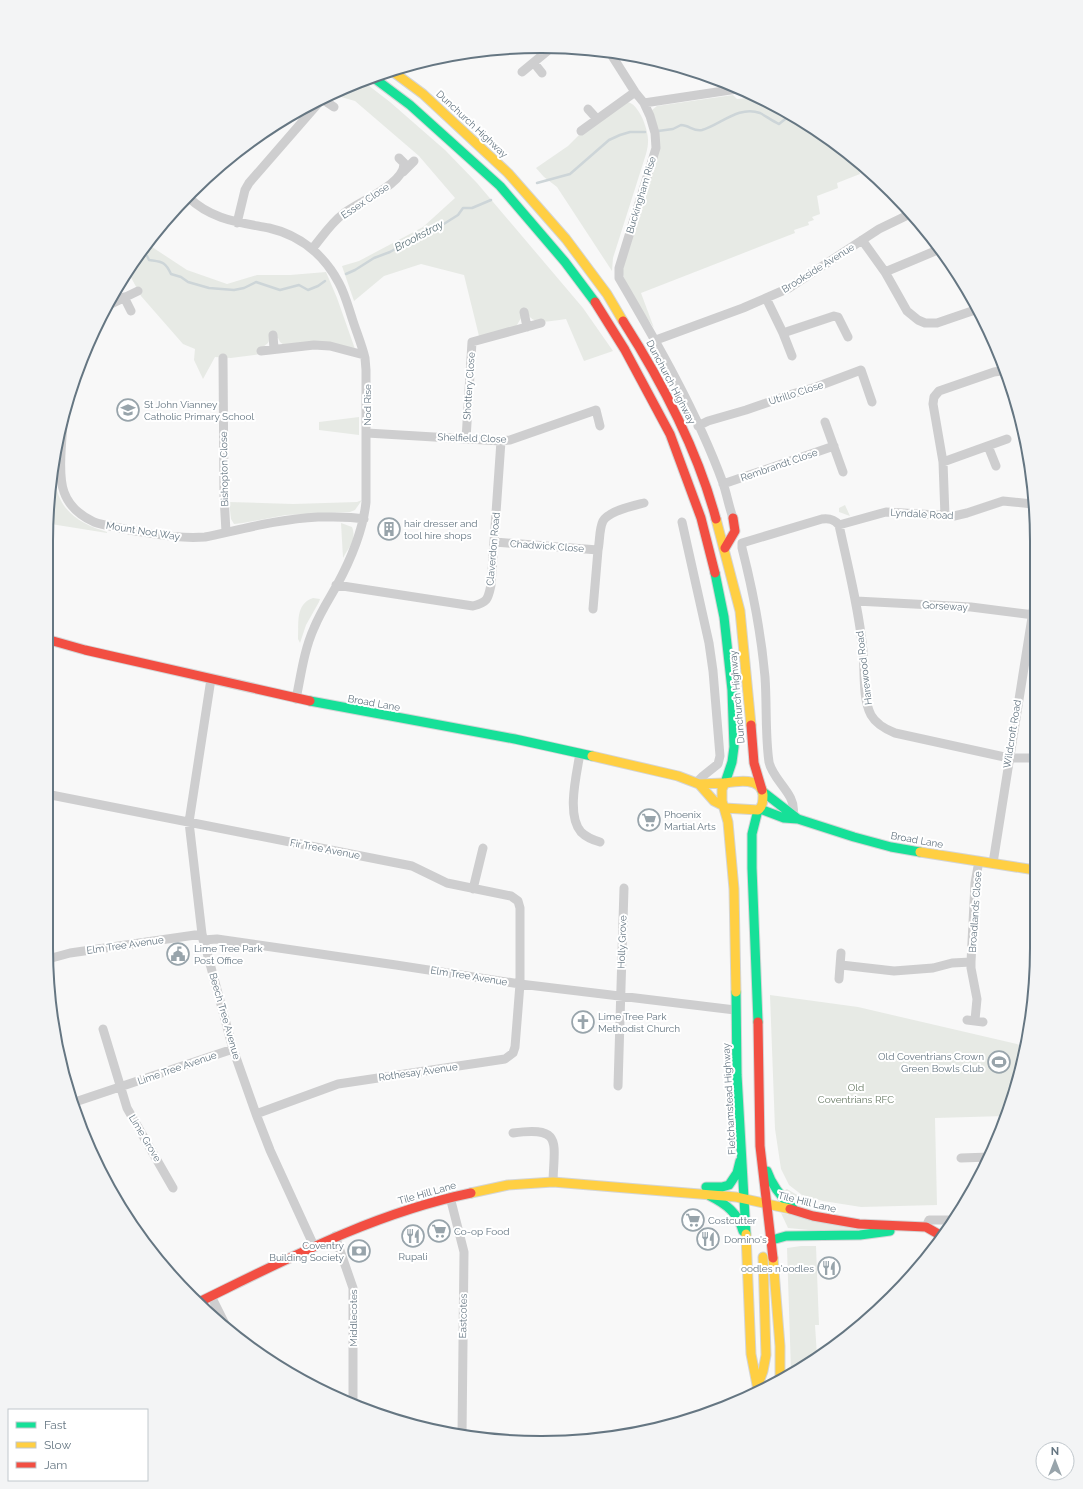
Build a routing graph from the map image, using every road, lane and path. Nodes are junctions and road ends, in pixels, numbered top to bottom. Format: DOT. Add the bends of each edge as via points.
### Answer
graph roads {
  1 [pos="545,53"];
  2 [pos="613,58"];
  3 [pos="534,63"];
  4 [pos="522,72"];
  5 [pos="542,73"];
  6 [pos="398,75"];
  7 [pos="378,81"];
  8 [pos="634,92"];
  9 [pos="733,92"];
  10 [pos="328,102"];
  11 [pos="644,103"];
  12 [pos="334,107"];
  13 [pos="315,108"];
  14 [pos="588,109"];
  15 [pos="597,119"];
  16 [pos="581,131"];
  17 [pos="399,158"];
  18 [pos="414,161"];
  19 [pos="403,172"];
  20 [pos="192,201"];
  21 [pos="906,216"];
  22 [pos="237,223"];
  23 [pos="862,240"];
  24 [pos="312,249"];
  25 [pos="934,251"];
  26 [pos="884,272"];
  27 [pos="138,291"];
  28 [pos="124,297"];
  29 [pos="766,298"];
  30 [pos="116,301"];
  31 [pos="131,311"];
  32 [pos="972,311"];
  33 [pos="524,312"];
  34 [pos="541,323"];
  35 [pos="527,327"];
  36 [pos="783,334"];
  37 [pos="273,335"];
  38 [pos="848,337"];
  39 [pos="656,340"];
  40 [pos="274,350"];
  41 [pos="261,351"];
  42 [pos="364,355"];
  43 [pos="792,356"];
  44 [pos="223,358"];
  45 [pos="999,371"];
  46 [pos="872,402"];
  47 [pos="825,422"];
  48 [pos="600,426"];
  49 [pos="698,426"];
  50 [pos="367,433"];
  51 [pos="466,439"];
  52 [pos="1007,439"];
  53 [pos="501,441"];
  54 [pos="63,442"];
  55 [pos="834,446"];
  56 [pos="988,446"];
  57 [pos="943,462"];
  58 [pos="996,466"];
  59 [pos="843,472"];
  60 [pos="723,484"];
  61 [pos="644,503"];
  62 [pos="1028,504"];
  63 [pos="945,516"];
  64 [pos="733,518"];
  65 [pos="364,519"];
  66 [pos="682,522"];
  67 [pos="839,525"];
  68 [pos="226,532"];
  69 [pos="495,542"];
  70 [pos="725,548"];
  71 [pos="598,550"];
  72 [pos="336,585"];
  73 [pos="856,601"];
  74 [pos="593,612"];
  75 [pos="1030,615"];
  76 [pos="1030,633"];
  77 [pos="53,641"];
  78 [pos="212,680"];
  79 [pos="296,699"];
  80 [pos="580,753"];
  81 [pos="1009,758"];
  82 [pos="1030,758"];
  83 [pos="698,783"];
  84 [pos="725,783"];
  85 [pos="762,791"];
  86 [pos="53,795"];
  87 [pos="724,807"];
  88 [pos="759,810"];
  89 [pos="795,817"];
  90 [pos="189,822"];
  91 [pos="600,842"];
  92 [pos="483,848"];
  93 [pos="979,861"];
  94 [pos="993,863"];
  95 [pos="1030,869"];
  96 [pos="624,888"];
  97 [pos="473,889"];
  98 [pos="203,937"];
  99 [pos="841,953"];
  100 [pos="53,958"];
  101 [pos="971,962"];
  102 [pos="841,965"];
  103 [pos="839,979"];
  104 [pos="520,984"];
  105 [pos="620,997"];
  106 [pos="735,1010"];
  107 [pos="975,1020"];
  108 [pos="103,1029"];
  109 [pos="233,1049"];
  110 [pos="618,1086"];
  111 [pos="120,1087"];
  112 [pos="78,1101"];
  113 [pos="256,1114"];
  114 [pos="513,1133"];
  115 [pos="760,1146"];
  116 [pos="742,1151"];
  117 [pos="961,1158"];
  118 [pos="982,1160"];
  119 [pos="553,1182"];
  120 [pos="173,1188"];
  121 [pos="678,1192"];
  122 [pos="707,1194"];
  123 [pos="450,1197"];
  124 [pos="744,1198"];
  125 [pos="767,1204"];
  126 [pos="795,1210"];
  127 [pos="947,1220"];
  128 [pos="928,1223"];
  129 [pos="938,1233"];
  130 [pos="335,1236"];
  131 [pos="772,1240"];
  132 [pos="314,1246"];
  133 [pos="747,1257"];
  134 [pos="211,1296"];
  135 [pos="203,1300"];
  136 [pos="222,1317"];
  137 [pos="780,1374"];
  138 [pos="759,1385"];
  139 [pos="759,1386"];
  140 [pos="353,1398"];
  141 [pos="462,1430"];
  1 -- 3 [label="street"];
  2 -- 8 [label="street, Buckingham Rise"];
  3 -- 4 [label="street"];
  3 -- 5 [label="street"];
  6 -- 70 [label="main road, Dunchurch Highway" via="423,94 508,173 566,239 607,294 679,418 711,499"];
  7 -- 84 [label="main road, Dunchurch Highway" via="410,105 500,186 565,262 625,350 670,434 701,518 724,617 732,690 734,747"];
  8 -- 11 [label="street, Buckingham Rise"];
  8 -- 15 [label="street"];
  9 -- 11 [label="street"];
  10 -- 12 [label="street"];
  11 -- 39 [label="street, Buckingham Rise" via="655,133 656,148 619,268 619,278"];
  13 -- 22 [label="street" via="249,183"];
  14 -- 15 [label="street"];
  15 -- 16 [label="street"];
  17 -- 19 [label="street" via="404,164"];
  18 -- 19 [label="street, Essex Close"];
  19 -- 24 [label="street, Essex Close" via="375,195 344,213"];
  20 -- 22 [label="street, Nod Rise" via="208,212"];
  21 -- 23 [label="street, Brookside Avenue"];
  22 -- 24 [label="street, Nod Rise" via="283,232"];
  23 -- 26 [label="street"];
  23 -- 29 [label="street, Brookside Avenue" via="792,287"];
  24 -- 42 [label="street, Nod Rise" via="338,281"];
  25 -- 26 [label="street"];
  26 -- 32 [label="street" via="907,311 918,320 937,323"];
  27 -- 28 [label="street"];
  28 -- 30 [label="street"];
  28 -- 31 [label="street"];
  29 -- 36 [label="street"];
  29 -- 39 [label="street, Brookside Avenue"];
  33 -- 35 [label="street"];
  34 -- 35 [label="street, Shottery Close"];
  35 -- 51 [label="street, Shottery Close" via="472,342"];
  36 -- 38 [label="street" via="834,316 838,317"];
  36 -- 43 [label="street"];
  37 -- 40 [label="street"];
  39 -- 49 [label="street, Dunchurch Highway"];
  40 -- 41 [label="street"];
  40 -- 42 [label="street" via="330,346"];
  42 -- 50 [label="street, Nod Rise"];
  44 -- 68 [label="street, Bishopton Close"];
  45 -- 57 [label="street" via="939,391 934,397"];
  46 -- 49 [label="street, Utrillo Close" via="861,370"];
  47 -- 55 [label="street"];
  48 -- 53 [label="street, Shelfield Close" via="600,409"];
  49 -- 60 [label="street, Dunchurch Highway"];
  50 -- 51 [label="street, Shelfield Close"];
  50 -- 65 [label="street, Nod Rise"];
  51 -- 53 [label="street, Shelfield Close"];
  52 -- 56 [label="street"];
  53 -- 69 [label="street, Claverdon Road"];
  54 -- 68 [label="street, Mount Nod Way" via="62,484 68,500 72,507 93,521 164,536 195,538"];
  55 -- 59 [label="street"];
  55 -- 60 [label="street, Rembrandt Close"];
  56 -- 57 [label="street"];
  56 -- 58 [label="street"];
  57 -- 63 [label="street"];
  60 -- 64 [label="street, Dunchurch Highway"];
  61 -- 71 [label="street, Chadwick Close" via="605,518"];
  62 -- 63 [label="street, Lyndale Road" via="1003,501 961,515"];
  63 -- 67 [label="street, Lyndale Road" via="886,512"];
  64 -- 70 [label="main road" via="735,531"];
  65 -- 68 [label="street, Mount Nod Way" via="346,516 292,519"];
  65 -- 72 [label="street, Nod Rise" via="358,540"];
  66 -- 83 [label="street" via="709,643 720,756 718,764 702,776"];
  67 -- 73 [label="street, Harewood Road"];
  67 -- 89 [label="street" via="831,518 822,519 742,543 761,639 769,762 793,803"];
  69 -- 71 [label="street, Chadwick Close"];
  69 -- 72 [label="street, Claverdon Road" via="488,598 484,603 473,606"];
  70 -- 85 [label="main road, Dunchurch Highway" via="740,611 754,763"];
  71 -- 74 [label="street, Chadwick Close"];
  72 -- 79 [label="street, Nod Rise" via="314,627 306,650"];
  73 -- 75 [label="street, Gorseway" via="964,606"];
  73 -- 81 [label="street, Harewood Road" via="866,700 876,721 895,733"];
  76 -- 81 [label="street, Wildcroft Road"];
  77 -- 78 [label="main road, Broad Lane"];
  78 -- 79 [label="main road, Broad Lane"];
  78 -- 90 [label="street, Beech Tree Avenue"];
  79 -- 80 [label="main road, Broad Lane"];
  80 -- 83 [label="main road, Broad Lane" via="626,762"];
  80 -- 91 [label="street" via="573,796 574,819 581,832"];
  81 -- 82 [label="street, Harewood Road"];
  81 -- 94 [label="street, Wildcroft Road"];
  83 -- 84 [label="main road, Broad Lane"];
  83 -- 87 [label="main road, Broad Lane" via="714,801"];
  84 -- 85 [label="main road, Broad Lane" via="749,781 758,784"];
  84 -- 87 [label="main road, Dunchurch Highway" via="722,794"];
  85 -- 88 [label="main road"];
  85 -- 89 [label="main road, Broad Lane"];
  86 -- 90 [label="street, Fir Tree Avenue"];
  87 -- 88 [label="main road, Broad Lane"];
  87 -- 106 [label="main road, Fletchamstead Highway" via="728,822 734,889"];
  88 -- 89 [label="main road, Broad Lane" via="784,818"];
  88 -- 115 [label="main road" via="752,834 752,868"];
  89 -- 93 [label="main road, Broad Lane" via="891,847"];
  90 -- 97 [label="street, Fir Tree Avenue" via="412,866 447,884"];
  90 -- 98 [label="street, Beech Tree Avenue"];
  92 -- 97 [label="street"];
  93 -- 94 [label="main road, Broad Lane"];
  93 -- 101 [label="street, Broadlands Close" via="975,882"];
  94 -- 95 [label="main road, Broad Lane"];
  96 -- 105 [label="street, Holly Grove"];
  97 -- 104 [label="street, Fir Tree Avenue" via="511,896 518,901"];
  98 -- 100 [label="street, Elm Tree Avenue" via="70,953"];
  98 -- 104 [label="street, Elm Tree Avenue"];
  98 -- 109 [label="street, Beech Tree Avenue"];
  99 -- 102 [label="street"];
  101 -- 102 [label="street, Broadlands Close" via="894,971"];
  101 -- 107 [label="street, Broadlands Close" via="977,999"];
  102 -- 103 [label="street"];
  104 -- 105 [label="street, Elm Tree Avenue"];
  104 -- 113 [label="street, Rothesay Avenue" via="515,1047 508,1058 338,1084"];
  105 -- 106 [label="street, Elm Tree Avenue"];
  105 -- 110 [label="street, Holly Grove"];
  106 -- 116 [label="main road, Fletchamstead Highway"];
  108 -- 111 [label="street"];
  109 -- 111 [label="street, Lime Tree Avenue"];
  109 -- 113 [label="street, Beech Tree Avenue"];
  111 -- 112 [label="street, Lime Tree Avenue"];
  111 -- 120 [label="street, Lime Grove" via="127,1108"];
  113 -- 132 [label="street, Beech Tree Avenue"];
  114 -- 119 [label="street" via="541,1131 552,1137"];
  115 -- 125 [label="main road"];
  115 -- 126 [label="main road" via="769,1181 780,1197"];
  116 -- 121 [label="main road, Tile Hill Lane" via="737,1173 729,1185"];
  116 -- 124 [label="main road, Fletchamstead Highway"];
  117 -- 118 [label="street" via="975,1162"];
  119 -- 121 [label="main road, Tile Hill Lane"];
  119 -- 123 [label="main road, Tile Hill Lane" via="508,1185"];
  121 -- 122 [label="main road, Tile Hill Lane"];
  122 -- 124 [label="main road, Tile Hill Lane"];
  122 -- 133 [label="main road" via="723,1202 737,1215"];
  123 -- 130 [label="main road, Tile Hill Lane"];
  123 -- 141 [label="street, Eastcotes" via="464,1252"];
  124 -- 125 [label="main road, Tile Hill Lane"];
  124 -- 133 [label="main road, Fletchamstead Highway"];
  125 -- 126 [label="main road, Tile Hill Lane"];
  125 -- 131 [label="main road"];
  126 -- 128 [label="main road, Tile Hill Lane" via="813,1216 859,1224"];
  127 -- 128 [label="street, Tile Hill Lane"];
  128 -- 129 [label="main road"];
  128 -- 131 [label="main road" via="860,1235 786,1236"];
  130 -- 132 [label="main road, Tile Hill Lane"];
  130 -- 140 [label="street, Middlecotes" via="353,1288"];
  131 -- 137 [label="main road"];
  131 -- 138 [label="main road" via="763,1248 766,1355"];
  132 -- 134 [label="main road, Tile Hill Lane"];
  133 -- 139 [label="main road, Fletchamstead Highway" via="751,1354"];
  134 -- 135 [label="main road, Tile Hill Lane"];
  134 -- 136 [label="street"];
}
